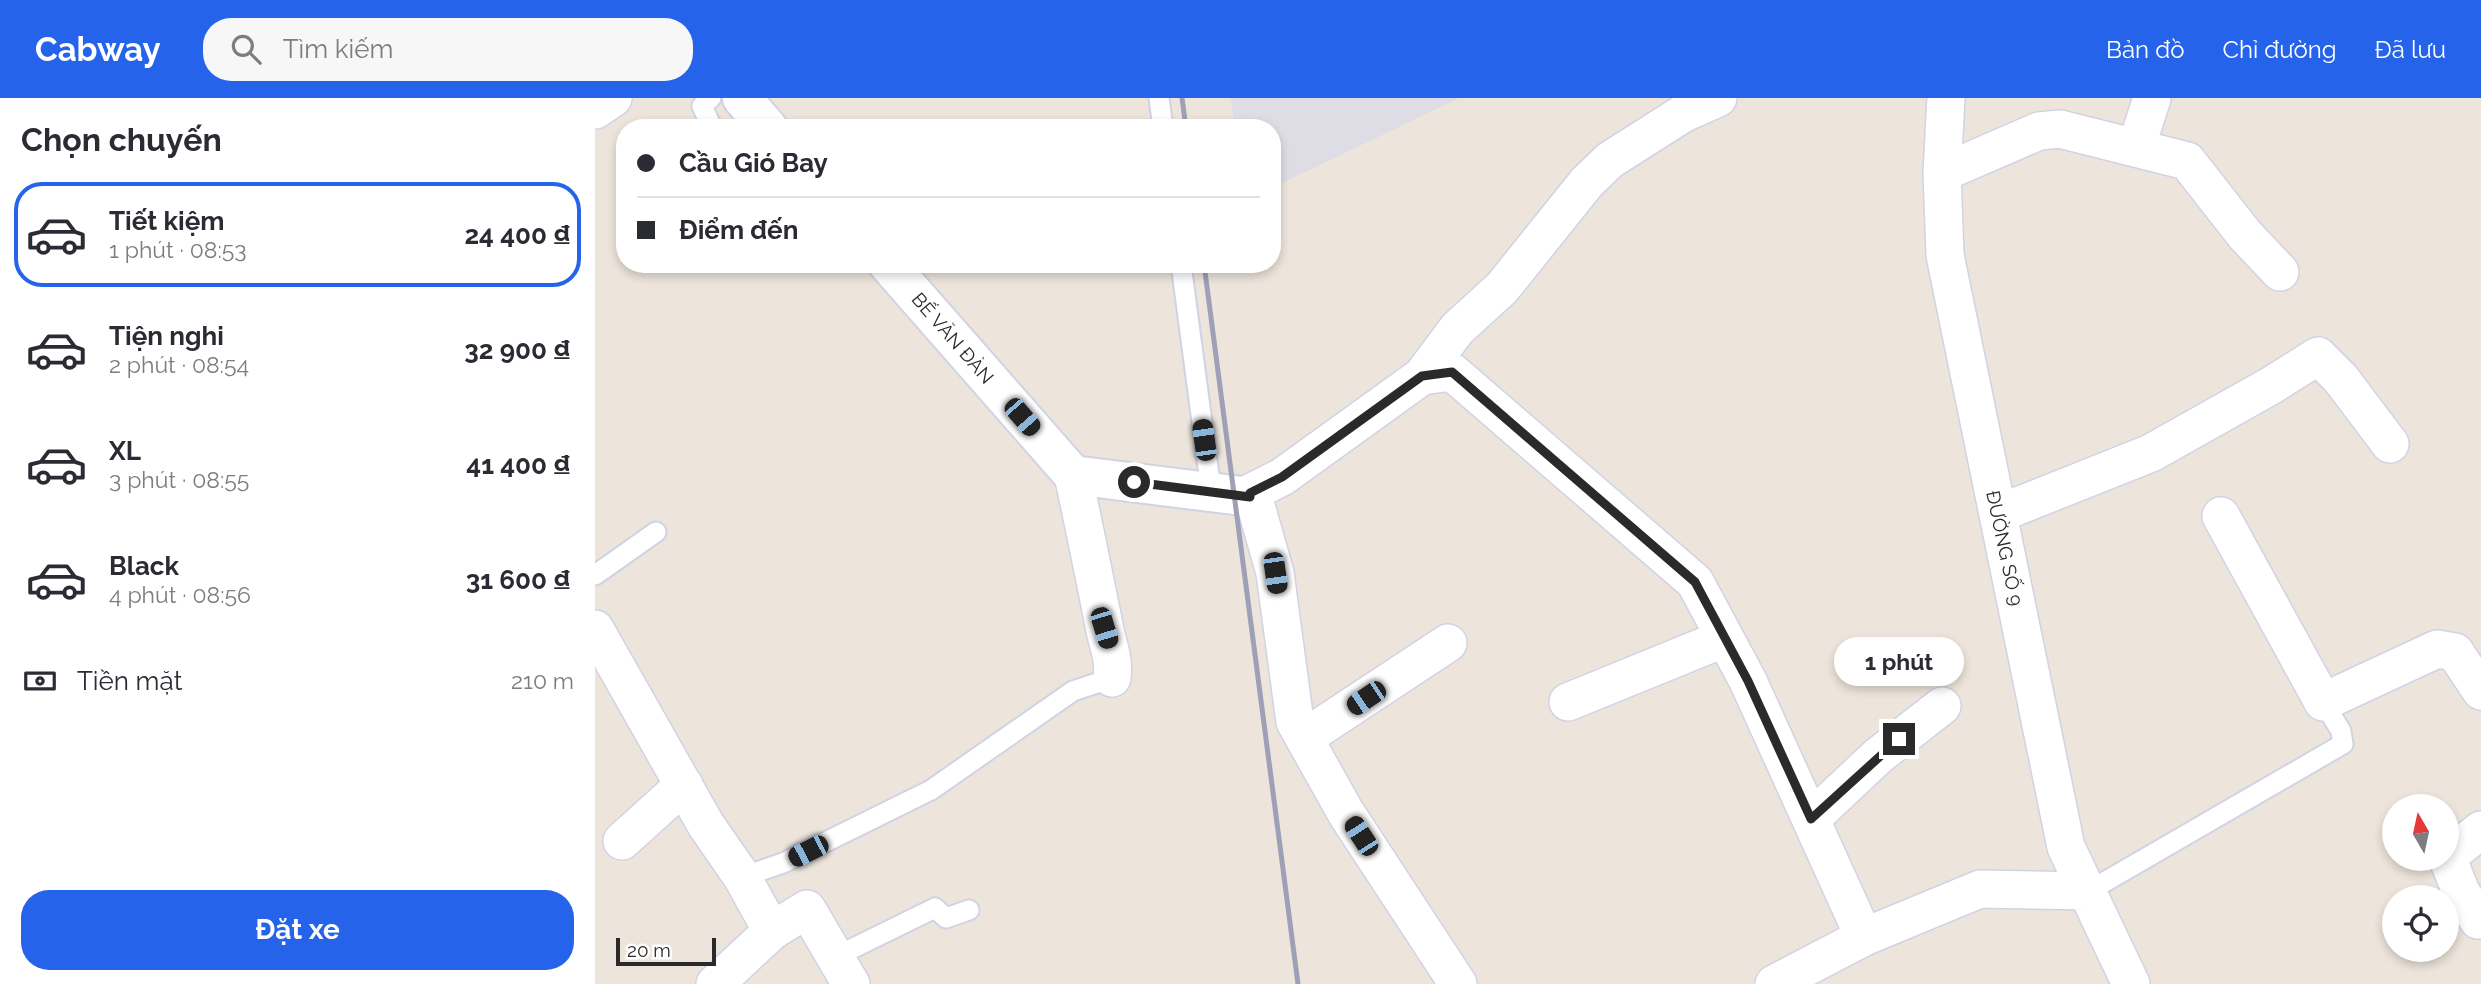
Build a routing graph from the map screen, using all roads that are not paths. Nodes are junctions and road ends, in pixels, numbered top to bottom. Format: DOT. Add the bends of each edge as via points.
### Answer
graph roads {
  1 [pos="614,98"];
  2 [pos="711,98"];
  3 [pos="742,98"];
  4 [pos="1159,98"];
  5 [pos="1718,98"];
  6 [pos="1946,98"];
  7 [pos="2152,98"];
  8 [pos="595,110"];
  9 [pos="708,119"];
  10 [pos="760,119"];
  11 [pos="1162,119"];
  12 [pos="2136,148"];
  13 [pos="1942,173"];
  14 [pos="2280,272"];
  15 [pos="896,273"];
  16 [pos="1182,273"];
  17 [pos="1422,376"];
  18 [pos="2390,444"];
  19 [pos="1081,476"];
  20 [pos="1206,490"];
  21 [pos="1250,497"];
  22 [pos="1998,514"];
  23 [pos="2221,516"];
  24 [pos="656,533"];
  25 [pos="595,575"];
  26 [pos="595,629"];
  27 [pos="1724,638"];
  28 [pos="1448,643"];
  29 [pos="1112,678"];
  30 [pos="2481,691"];
  31 [pos="1568,702"];
  32 [pos="2323,702"];
  33 [pos="1942,706"];
  34 [pos="1304,738"];
  35 [pos="684,785"];
  36 [pos="1811,819"];
  37 [pos="2481,830"];
  38 [pos="622,841"];
  39 [pos="742,877"];
  40 [pos="2089,891"];
  41 [pos="969,910"];
  42 [pos="2478,920"];
  43 [pos="772,931"];
  44 [pos="1864,937"];
  45 [pos="843,970"];
  46 [pos="715,984"];
  47 [pos="1458,984"];
  48 [pos="1774,984"];
  49 [pos="2131,984"];
  1 -- 8 [label="street"];
  2 -- 9 [label="lane" via="702,106"];
  3 -- 10 [label="street"];
  4 -- 11 [label="lane"];
  5 -- 17 [label="street" via="1684,113 1610,160 1502,288 1457,329"];
  6 -- 13 [label="street, ĐƯỜNG SỐ 9"];
  7 -- 12 [label="street"];
  12 -- 13 [label="street" via="2085,133 2039,131"];
  12 -- 14 [label="street" via="2187,161"];
  13 -- 22 [label="street, ĐƯỜNG SỐ 9" via="1945,255"];
  15 -- 19 [label="street, BẾ VĂN ĐÀN"];
  16 -- 20 [label="lane"];
  17 -- 21 [label="street"];
  17 -- 27 [label="street" via="1452,372 1605,502 1695,582"];
  18 -- 22 [label="street" via="2318,356 2151,453"];
  19 -- 20 [label="street"];
  19 -- 29 [label="street" via="1104,628 1114,660"];
  20 -- 21 [label="street"];
  21 -- 34 [label="street" via="1275,573 1295,722"];
  22 -- 40 [label="street, ĐƯỜNG SỐ 9" via="2066,846"];
  23 -- 32 [label="street"];
  24 -- 25 [label="lane"];
  26 -- 35 [label="street"];
  27 -- 31 [label="street"];
  27 -- 36 [label="street"];
  28 -- 34 [label="street"];
  29 -- 39 [label="lane" via="1073,691 931,790 783,863"];
  30 -- 32 [label="street" via="2455,652 2437,649"];
  32 -- 40 [label="lane" via="2341,731 2343,744"];
  33 -- 36 [label="street" via="1878,756"];
  34 -- 47 [label="street" via="1346,813"];
  35 -- 38 [label="street"];
  35 -- 39 [label="street"];
  36 -- 44 [label="street"];
  37 -- 42 [label="street" via="2448,858"];
  39 -- 43 [label="street"];
  40 -- 44 [label="street" via="1980,889"];
  40 -- 49 [label="street, ĐƯỜNG SỐ 9"];
  41 -- 45 [label="lane" via="946,918 935,908"];
  43 -- 45 [label="street" via="807,909"];
  43 -- 46 [label="street"];
  44 -- 48 [label="street"];
}
